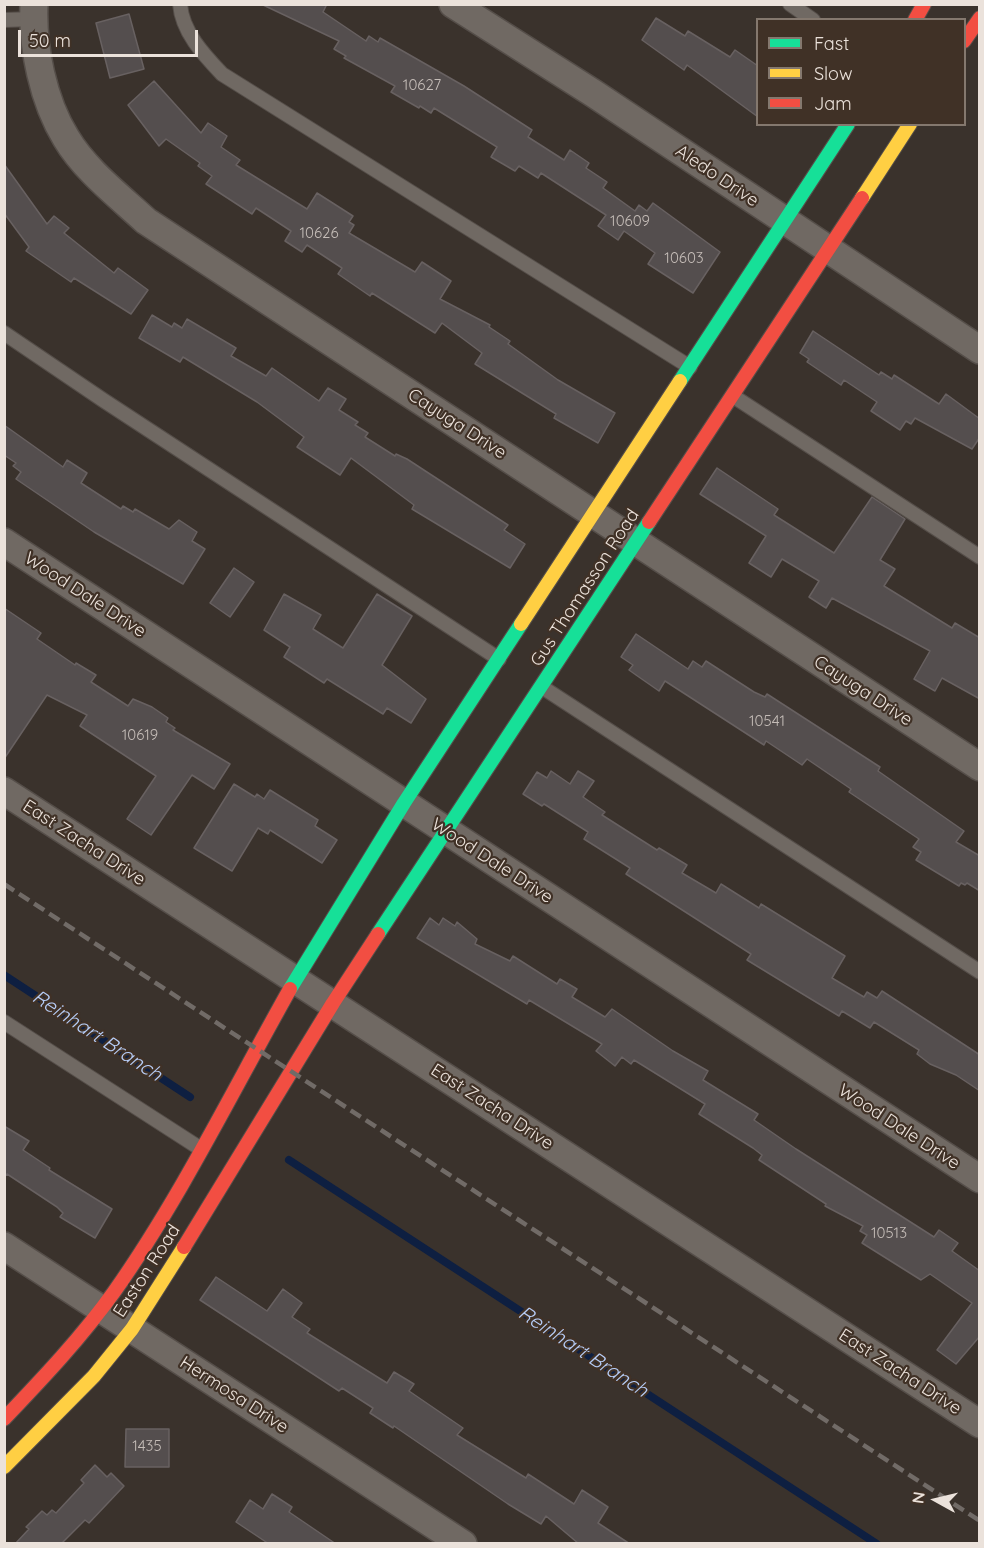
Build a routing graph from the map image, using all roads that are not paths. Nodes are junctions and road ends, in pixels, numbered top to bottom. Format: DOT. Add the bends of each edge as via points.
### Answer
graph roads {
  1 [pos="180,4"];
  2 [pos="453,4"];
  3 [pos="790,4"];
  4 [pos="924,4"];
  5 [pos="34,12"];
  6 [pos="810,18"];
  7 [pos="916,18"];
  8 [pos="980,18"];
  9 [pos="4,20"];
  10 [pos="966,38"];
  11 [pos="847,126"];
  12 [pos="909,126"];
  13 [pos="785,221"];
  14 [pos="828,250"];
  15 [pos="4,333"];
  16 [pos="980,350"];
  17 [pos="690,367"];
  18 [pos="733,396"];
  19 [pos="594,514"];
  20 [pos="4,542"];
  21 [pos="636,544"];
  22 [pos="980,557"];
  23 [pos="499,659"];
  24 [pos="542,687"];
  25 [pos="980,767"];
  26 [pos="4,791"];
  27 [pos="404,803"];
  28 [pos="446,832"];
  29 [pos="980,972"];
  30 [pos="295,979"];
  31 [pos="333,1003"];
  32 [pos="4,1022"];
  33 [pos="257,1050"];
  34 [pos="292,1072"];
  35 [pos="201,1149"];
  36 [pos="980,1179"];
  37 [pos="4,1246"];
  38 [pos="101,1309"];
  39 [pos="132,1329"];
  40 [pos="4,1419"];
  41 [pos="980,1424"];
  42 [pos="4,1467"];
  43 [pos="463,1544"];
  1 -- 17 [label="lane" via="181,15 200,51 222,74"];
  2 -- 13 [label="street, Aledo Drive"];
  3 -- 6 [label="lane"];
  4 -- 7 [label="main road"];
  5 -- 9 [label="lane"];
  5 -- 19 [label="street, Cayuga Drive" via="36,46 49,101 66,138 104,183 146,221"];
  8 -- 10 [label="main road"];
  11 -- 13 [label="main road, Gus Thomasson Road"];
  12 -- 14 [label="main road, Gus Thomasson Road"];
  13 -- 14 [label="street, Aledo Drive"];
  13 -- 17 [label="main road, Gus Thomasson Road"];
  14 -- 16 [label="street, Aledo Drive"];
  14 -- 18 [label="main road, Gus Thomasson Road"];
  15 -- 23 [label="lane"];
  17 -- 19 [label="main road, Gus Thomasson Road"];
  18 -- 21 [label="main road, Gus Thomasson Road"];
  18 -- 22 [label="lane"];
  19 -- 21 [label="street, Cayuga Drive"];
  19 -- 23 [label="main road, Gus Thomasson Road"];
  20 -- 27 [label="street, Wood Dale Drive"];
  21 -- 24 [label="main road, Gus Thomasson Road"];
  21 -- 25 [label="street, Cayuga Drive"];
  23 -- 27 [label="main road, Gus Thomasson Road"];
  24 -- 28 [label="main road, Gus Thomasson Road"];
  24 -- 29 [label="lane"];
  26 -- 30 [label="street, East Zacha Drive"];
  27 -- 28 [label="street, Wood Dale Drive"];
  27 -- 30 [label="main road, Gus Thomasson Road"];
  28 -- 31 [label="main road, Gus Thomasson Road"];
  28 -- 36 [label="street, Wood Dale Drive"];
  30 -- 31 [label="street, East Zacha Drive"];
  30 -- 33 [label="main road, Gus Thomasson Road"];
  31 -- 34 [label="main road, Gus Thomasson Road"];
  31 -- 41 [label="street, East Zacha Drive"];
  32 -- 35 [label="lane"];
  33 -- 35 [label="main road, Easton Road"];
  34 -- 39 [label="main road, Easton Road"];
  35 -- 38 [label="main road, Easton Road"];
  37 -- 38 [label="street, Hermosa Drive"];
  38 -- 39 [label="street, Hermosa Drive"];
  38 -- 40 [label="main road, Easton Road" via="65,1355"];
  39 -- 42 [label="main road, Easton Road" via="94,1376"];
  39 -- 43 [label="street, Hermosa Drive"];
}
